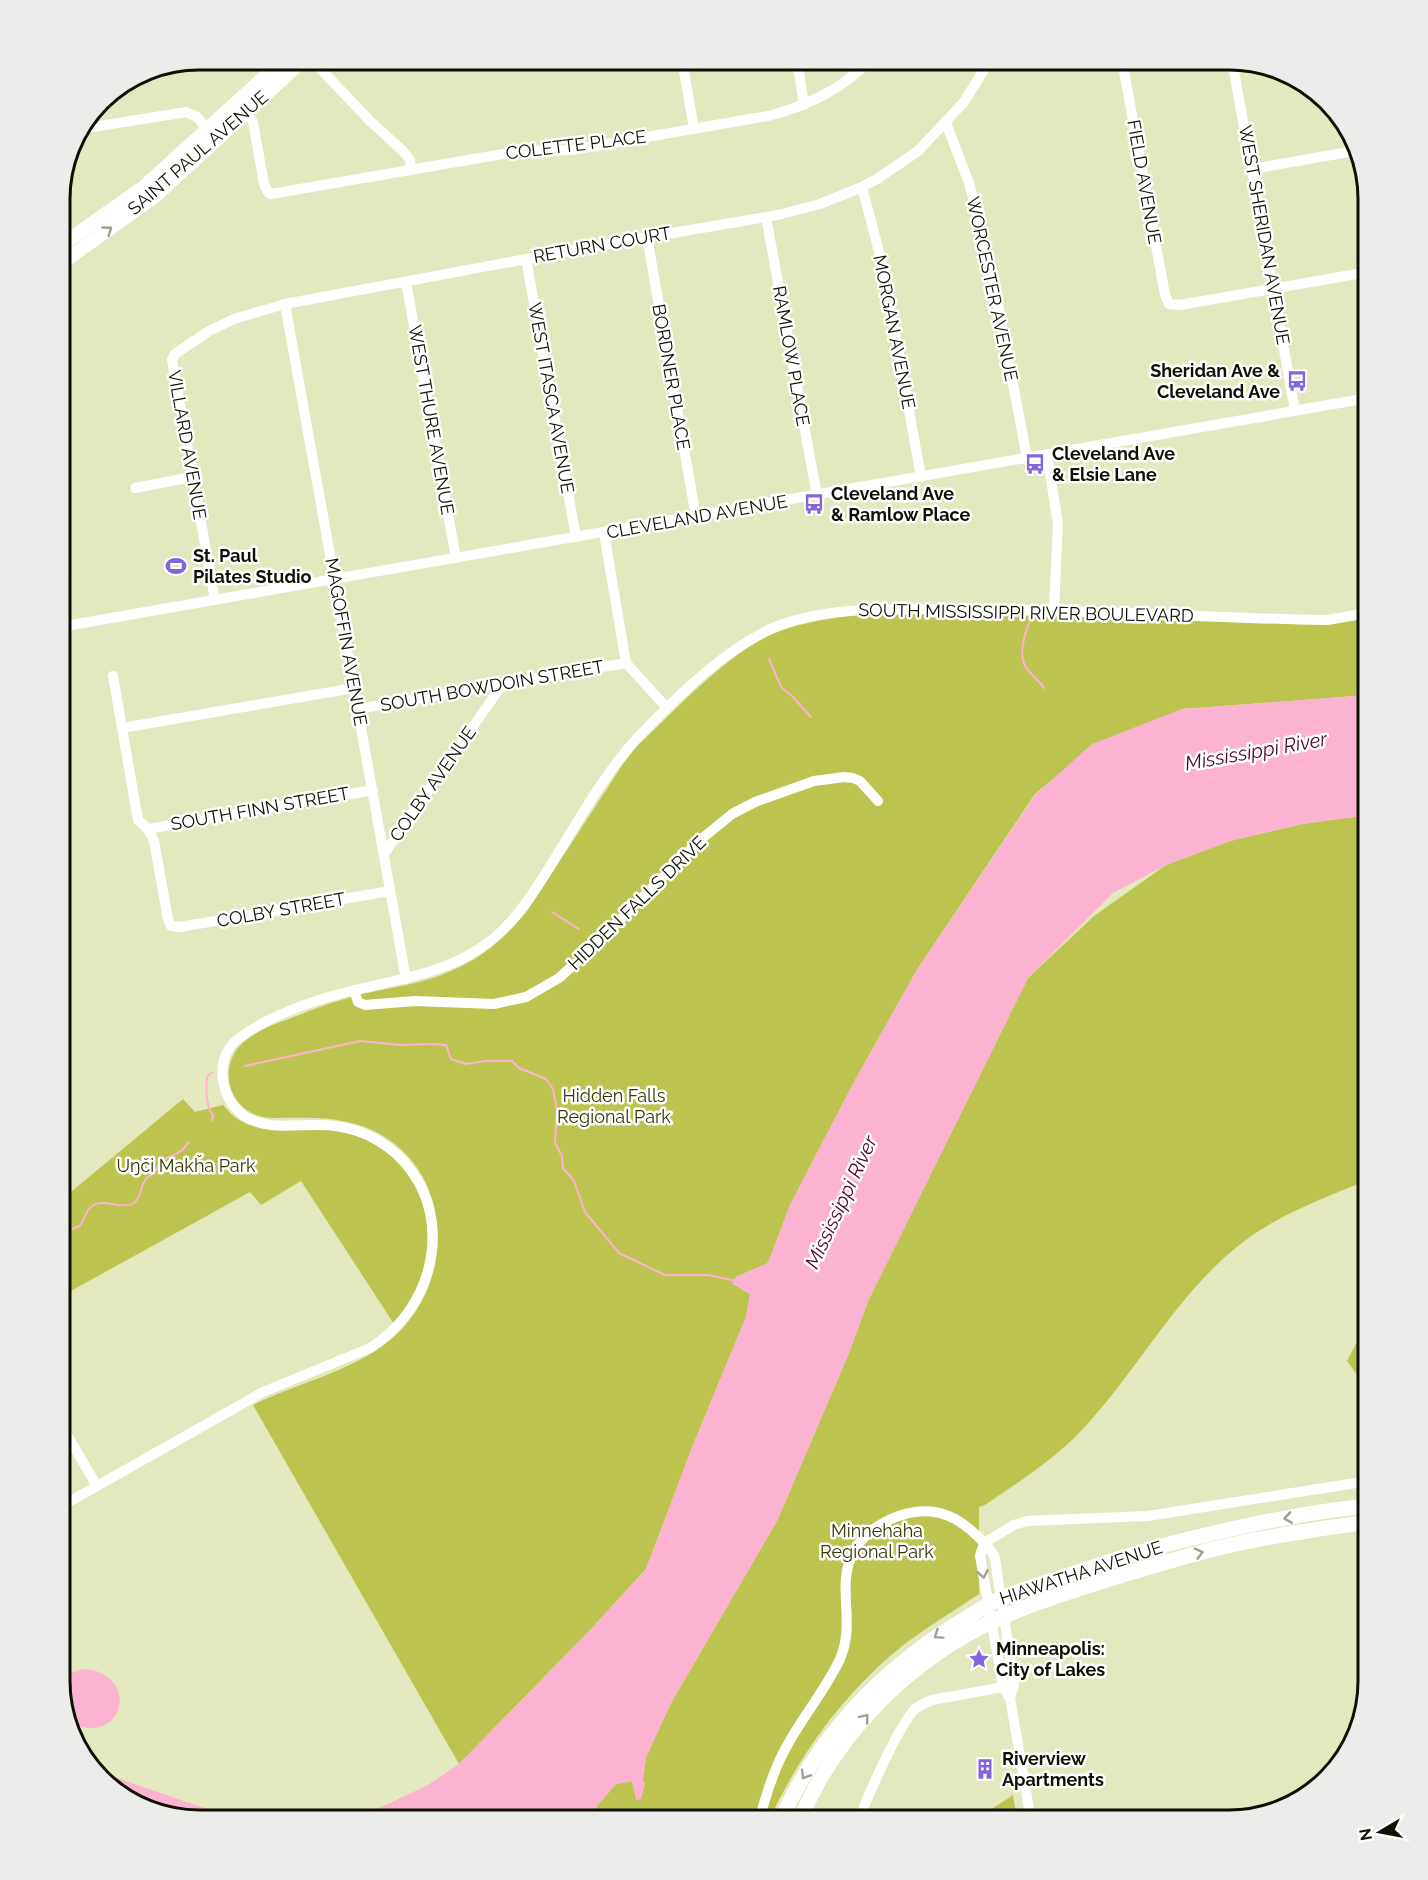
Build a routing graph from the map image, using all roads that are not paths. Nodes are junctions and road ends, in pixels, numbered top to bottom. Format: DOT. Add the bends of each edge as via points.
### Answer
graph roads {
  1 [pos="273,71"];
  2 [pos="289,71"];
  3 [pos="322,71"];
  4 [pos="684,71"];
  5 [pos="799,71"];
  6 [pos="857,71"];
  7 [pos="983,71"];
  8 [pos="1124,71"];
  9 [pos="1234,71"];
  10 [pos="804,105"];
  11 [pos="243,106"];
  12 [pos="946,123"];
  13 [pos="93,127"];
  14 [pos="694,129"];
  15 [pos="212,134"];
  16 [pos="1349,153"];
  17 [pos="1252,169"];
  18 [pos="411,170"];
  19 [pos="862,187"];
  20 [pos="766,217"];
  21 [pos="646,237"];
  22 [pos="71,238"];
  23 [pos="71,256"];
  24 [pos="526,259"];
  25 [pos="1358,274"];
  26 [pos="406,282"];
  27 [pos="1273,288"];
  28 [pos="285,304"];
  29 [pos="172,360"];
  30 [pos="1358,400"];
  31 [pos="1295,411"];
  32 [pos="1047,455"];
  33 [pos="1027,458"];
  34 [pos="192,477"];
  35 [pos="921,477"];
  36 [pos="135,488"];
  37 [pos="817,496"];
  38 [pos="696,517"];
  39 [pos="604,533"];
  40 [pos="576,537"];
  41 [pos="456,558"];
  42 [pos="334,580"];
  43 [pos="215,600"];
  44 [pos="1054,610"];
  45 [pos="1358,615"];
  46 [pos="71,625"];
  47 [pos="626,663"];
  48 [pos="113,676"];
  49 [pos="502,685"];
  50 [pos="354,688"];
  51 [pos="667,708"];
  52 [pos="358,710"];
  53 [pos="122,728"];
  54 [pos="373,790"];
  55 [pos="878,801"];
  56 [pos="147,829"];
  57 [pos="384,854"];
  58 [pos="390,891"];
  59 [pos="406,979"];
  60 [pos="354,990"];
  61 [pos="70,1440"];
  62 [pos="1358,1483"];
  63 [pos="97,1486"];
  64 [pos="70,1501"];
  65 [pos="1358,1506"];
  66 [pos="1358,1524"];
  67 [pos="984,1543"];
  68 [pos="995,1601"];
  69 [pos="998,1619"];
  70 [pos="1008,1686"];
  71 [pos="762,1810"];
  72 [pos="786,1810"];
  73 [pos="804,1810"];
  74 [pos="864,1810"];
  75 [pos="1029,1810"];
  1 -- 11 [label="main road, SAINT PAUL AVENUE"];
  2 -- 11 [label="main road, SAINT PAUL AVENUE"];
  3 -- 18 [label="street" via="403,151"];
  4 -- 14 [label="street"];
  5 -- 10 [label="street"];
  6 -- 10 [label="street, COLETTE PLACE" via="837,88"];
  7 -- 12 [label="street, RETURN COURT"];
  8 -- 27 [label="street, FIELD AVENUE" via="1164,295 1169,304"];
  9 -- 17 [label="street, WEST SHERIDAN AVENUE"];
  10 -- 14 [label="street, COLETTE PLACE" via="768,116"];
  11 -- 15 [label="main road, SAINT PAUL AVENUE"];
  11 -- 18 [label="street, COLETTE PLACE" via="253,122 268,192 275,194"];
  12 -- 19 [label="street, RETURN COURT" via="905,161"];
  12 -- 33 [label="street, WORCESTER AVENUE" via="969,183 990,262"];
  13 -- 15 [label="street" via="186,112 197,117"];
  14 -- 18 [label="street, COLETTE PLACE" via="572,150 524,151"];
  15 -- 22 [label="main road, SAINT PAUL AVENUE"];
  23 -- 15 [label="main road, SAINT PAUL AVENUE, one-way" via="156,196"];
  16 -- 17 [label="street"];
  17 -- 27 [label="street, WEST SHERIDAN AVENUE"];
  19 -- 20 [label="street, RETURN COURT" via="820,204"];
  19 -- 35 [label="street, MORGAN AVENUE" via="883,267"];
  20 -- 21 [label="street, RETURN COURT"];
  20 -- 37 [label="street, RAMLOW PLACE"];
  21 -- 24 [label="street, RETURN COURT"];
  21 -- 38 [label="street, BORDNER PLACE"];
  24 -- 26 [label="street, RETURN COURT"];
  24 -- 40 [label="street, WEST ITASCA AVENUE"];
  25 -- 27 [label="street"];
  26 -- 28 [label="street, RETURN COURT"];
  26 -- 41 [label="street, WEST THURE AVENUE"];
  27 -- 31 [label="street, WEST SHERIDAN AVENUE"];
  28 -- 29 [label="street, RETURN COURT" via="234,319 186,346"];
  28 -- 42 [label="street, MAGOFFIN AVENUE"];
  29 -- 34 [label="street, VILLARD AVENUE"];
  30 -- 31 [label="street, CLEVELAND AVENUE"];
  31 -- 32 [label="street, CLEVELAND AVENUE"];
  32 -- 33 [label="street, CLEVELAND AVENUE"];
  32 -- 44 [label="street" via="1058,524"];
  33 -- 35 [label="street, CLEVELAND AVENUE"];
  34 -- 36 [label="street"];
  34 -- 43 [label="street, VILLARD AVENUE"];
  35 -- 37 [label="street, CLEVELAND AVENUE"];
  37 -- 38 [label="street, CLEVELAND AVENUE"];
  38 -- 39 [label="street, CLEVELAND AVENUE"];
  39 -- 40 [label="street, CLEVELAND AVENUE"];
  39 -- 47 [label="street"];
  40 -- 41 [label="street, CLEVELAND AVENUE"];
  41 -- 42 [label="street, CLEVELAND AVENUE"];
  42 -- 43 [label="street, CLEVELAND AVENUE"];
  42 -- 50 [label="street, MAGOFFIN AVENUE"];
  43 -- 46 [label="street, CLEVELAND AVENUE"];
  44 -- 45 [label="street, SOUTH MISSISSIPPI RIVER BOULEVARD" via="1327,620"];
  44 -- 51 [label="street, SOUTH MISSISSIPPI RIVER BOULEVARD" via="843,611 800,618 741,645"];
  47 -- 49 [label="street, SOUTH BOWDOIN STREET"];
  47 -- 51 [label="street"];
  48 -- 53 [label="street"];
  49 -- 52 [label="street, SOUTH BOWDOIN STREET"];
  49 -- 57 [label="street, COLBY AVENUE"];
  50 -- 52 [label="street, MAGOFFIN AVENUE"];
  50 -- 53 [label="street, SOUTH BOWDOIN STREET"];
  51 -- 59 [label="street, SOUTH MISSISSIPPI RIVER BOULEVARD" via="615,766 513,921 465,958"];
  52 -- 54 [label="street, MAGOFFIN AVENUE"];
  53 -- 56 [label="street" via="138,820"];
  54 -- 56 [label="street, SOUTH FINN STREET"];
  54 -- 57 [label="street, MAGOFFIN AVENUE"];
  55 -- 60 [label="street, HIDDEN FALLS DRIVE" via="860,781 844,777 814,781 732,814 699,841 559,978 526,997 494,1004 415,1001 365,1005 358,1002"];
  56 -- 58 [label="street, COLBY STREET" via="154,841 171,926"];
  57 -- 58 [label="street, MAGOFFIN AVENUE"];
  58 -- 59 [label="street, MAGOFFIN AVENUE"];
  59 -- 60 [label="street, SOUTH MISSISSIPPI RIVER BOULEVARD"];
  60 -- 63 [label="street, SOUTH MISSISSIPPI RIVER BOULEVARD" via="299,1008 237,1040 223,1062 225,1090 234,1106 255,1122 352,1129 376,1138 400,1156 422,1186 429,1206 432,1249 420,1293 402,1320 370,1348 261,1394"];
  61 -- 63 [label="street"];
  62 -- 67 [label="street" via="1148,1516 1028,1521"];
  63 -- 64 [label="street, SOUTH MISSISSIPPI RIVER BOULEVARD"];
  65 -- 68 [label="highway, HIAWATHA AVENUE, one-way" via="1278,1519 1154,1548"];
  69 -- 66 [label="highway, HIAWATHA AVENUE, one-way" via="1083,1587 1202,1552"];
  67 -- 68 [label="street" via="980,1556"];
  67 -- 71 [label="street" via="959,1520 943,1513 921,1511 896,1516 856,1547 845,1572 848,1626 841,1655 778,1762"];
  68 -- 69 [label="street"];
  68 -- 72 [label="highway, HIAWATHA AVENUE, one-way" via="911,1654 853,1708 804,1776"];
  69 -- 70 [label="street"];
  73 -- 69 [label="highway, HIAWATHA AVENUE, one-way" via="827,1767 872,1710 921,1666 957,1640"];
  70 -- 74 [label="street" via="922,1704 906,1720"];
  70 -- 75 [label="street"];
}
